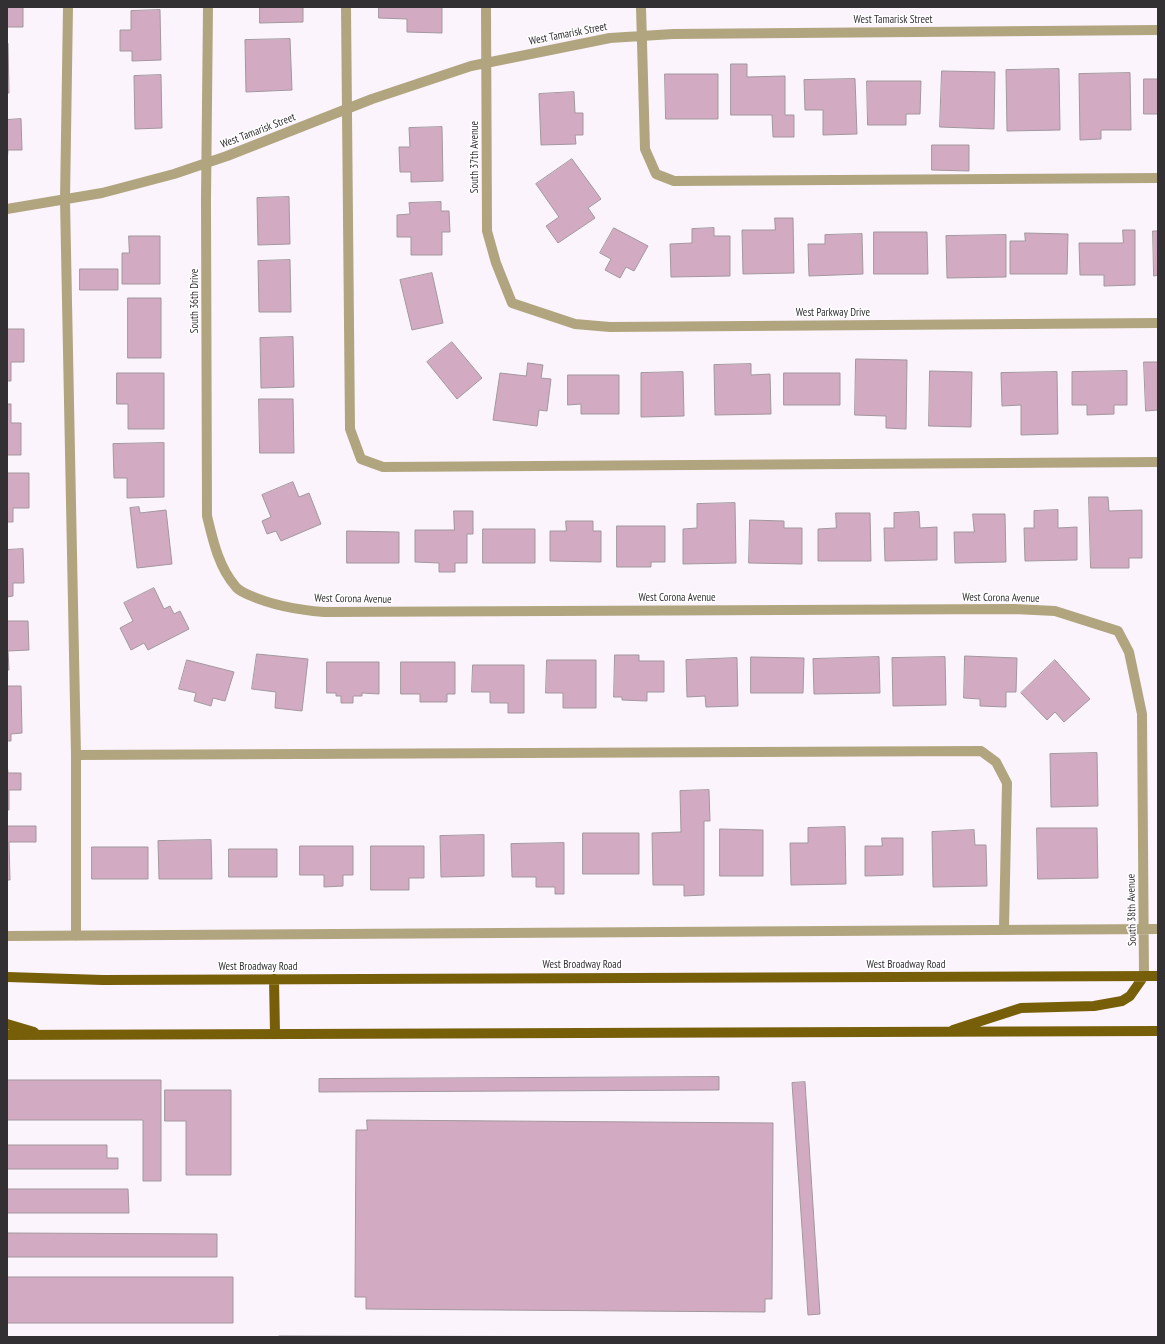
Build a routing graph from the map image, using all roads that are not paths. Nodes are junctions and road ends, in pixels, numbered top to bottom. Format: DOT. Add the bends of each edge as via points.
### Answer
graph roads {
  1 [pos="68,7"];
  2 [pos="208,7"];
  3 [pos="346,7"];
  4 [pos="486,7"];
  5 [pos="642,7"];
  6 [pos="1158,30"];
  7 [pos="643,35"];
  8 [pos="486,62"];
  9 [pos="347,109"];
  10 [pos="207,163"];
  11 [pos="1158,178"];
  12 [pos="65,200"];
  13 [pos="7,209"];
  14 [pos="512,303"];
  15 [pos="1158,323"];
  16 [pos="1158,462"];
  17 [pos="237,589"];
  18 [pos="1118,631"];
  19 [pos="76,755"];
  20 [pos="1004,929"];
  21 [pos="1144,929"];
  22 [pos="1158,929"];
  23 [pos="7,936"];
  24 [pos="76,936"];
  25 [pos="1144,976"];
  26 [pos="1158,976"];
  27 [pos="7,977"];
  28 [pos="274,979"];
  29 [pos="7,1024"];
  30 [pos="1158,1031"];
  31 [pos="275,1033"];
  32 [pos="943,1033"];
  33 [pos="7,1035"];
  34 [pos="46,1036"];
  1 -- 12 [label="street"];
  2 -- 10 [label="street, South 36th Drive"];
  3 -- 9 [label="street"];
  4 -- 8 [label="street, South 37th Avenue"];
  5 -- 7 [label="street"];
  6 -- 7 [label="street, West Tamarisk Street"];
  7 -- 8 [label="street, West Tamarisk Street" via="610,38"];
  7 -- 11 [label="street" via="644,149 656,174 674,181"];
  8 -- 9 [label="street, West Tamarisk Street" via="379,96"];
  8 -- 14 [label="street, South 37th Avenue" via="487,231"];
  9 -- 10 [label="street, West Tamarisk Street"];
  9 -- 16 [label="street" via="350,428 361,459 384,467"];
  10 -- 12 [label="street, West Tamarisk Street" via="102,193"];
  10 -- 17 [label="street, South 36th Drive" via="207,516 224,569"];
  12 -- 13 [label="street, West Tamarisk Street"];
  12 -- 19 [label="street"];
  14 -- 15 [label="street, West Parkway Drive" via="575,324 610,327"];
  17 -- 18 [label="street, West Corona Avenue" via="264,602 291,610 324,612 1014,609 1055,611"];
  18 -- 21 [label="street, South 38th Avenue" via="1129,652 1142,714"];
  19 -- 20 [label="street" via="981,751 996,762 1007,783"];
  19 -- 24 [label="street"];
  20 -- 21 [label="street"];
  20 -- 24 [label="street"];
  21 -- 22 [label="street"];
  21 -- 25 [label="street, South 38th Avenue"];
  23 -- 24 [label="street"];
  25 -- 26 [label="main road, West Broadway Road"];
  25 -- 28 [label="main road, West Broadway Road"];
  25 -- 32 [label="main road" via="1130,996 1122,1001 1094,1006 1021,1008"];
  27 -- 28 [label="main road, West Broadway Road" via="103,980"];
  28 -- 31 [label="main road"];
  29 -- 34 [label="main road"];
  30 -- 32 [label="main road"];
  31 -- 32 [label="main road"];
  31 -- 34 [label="main road"];
  33 -- 34 [label="main road"];
}
